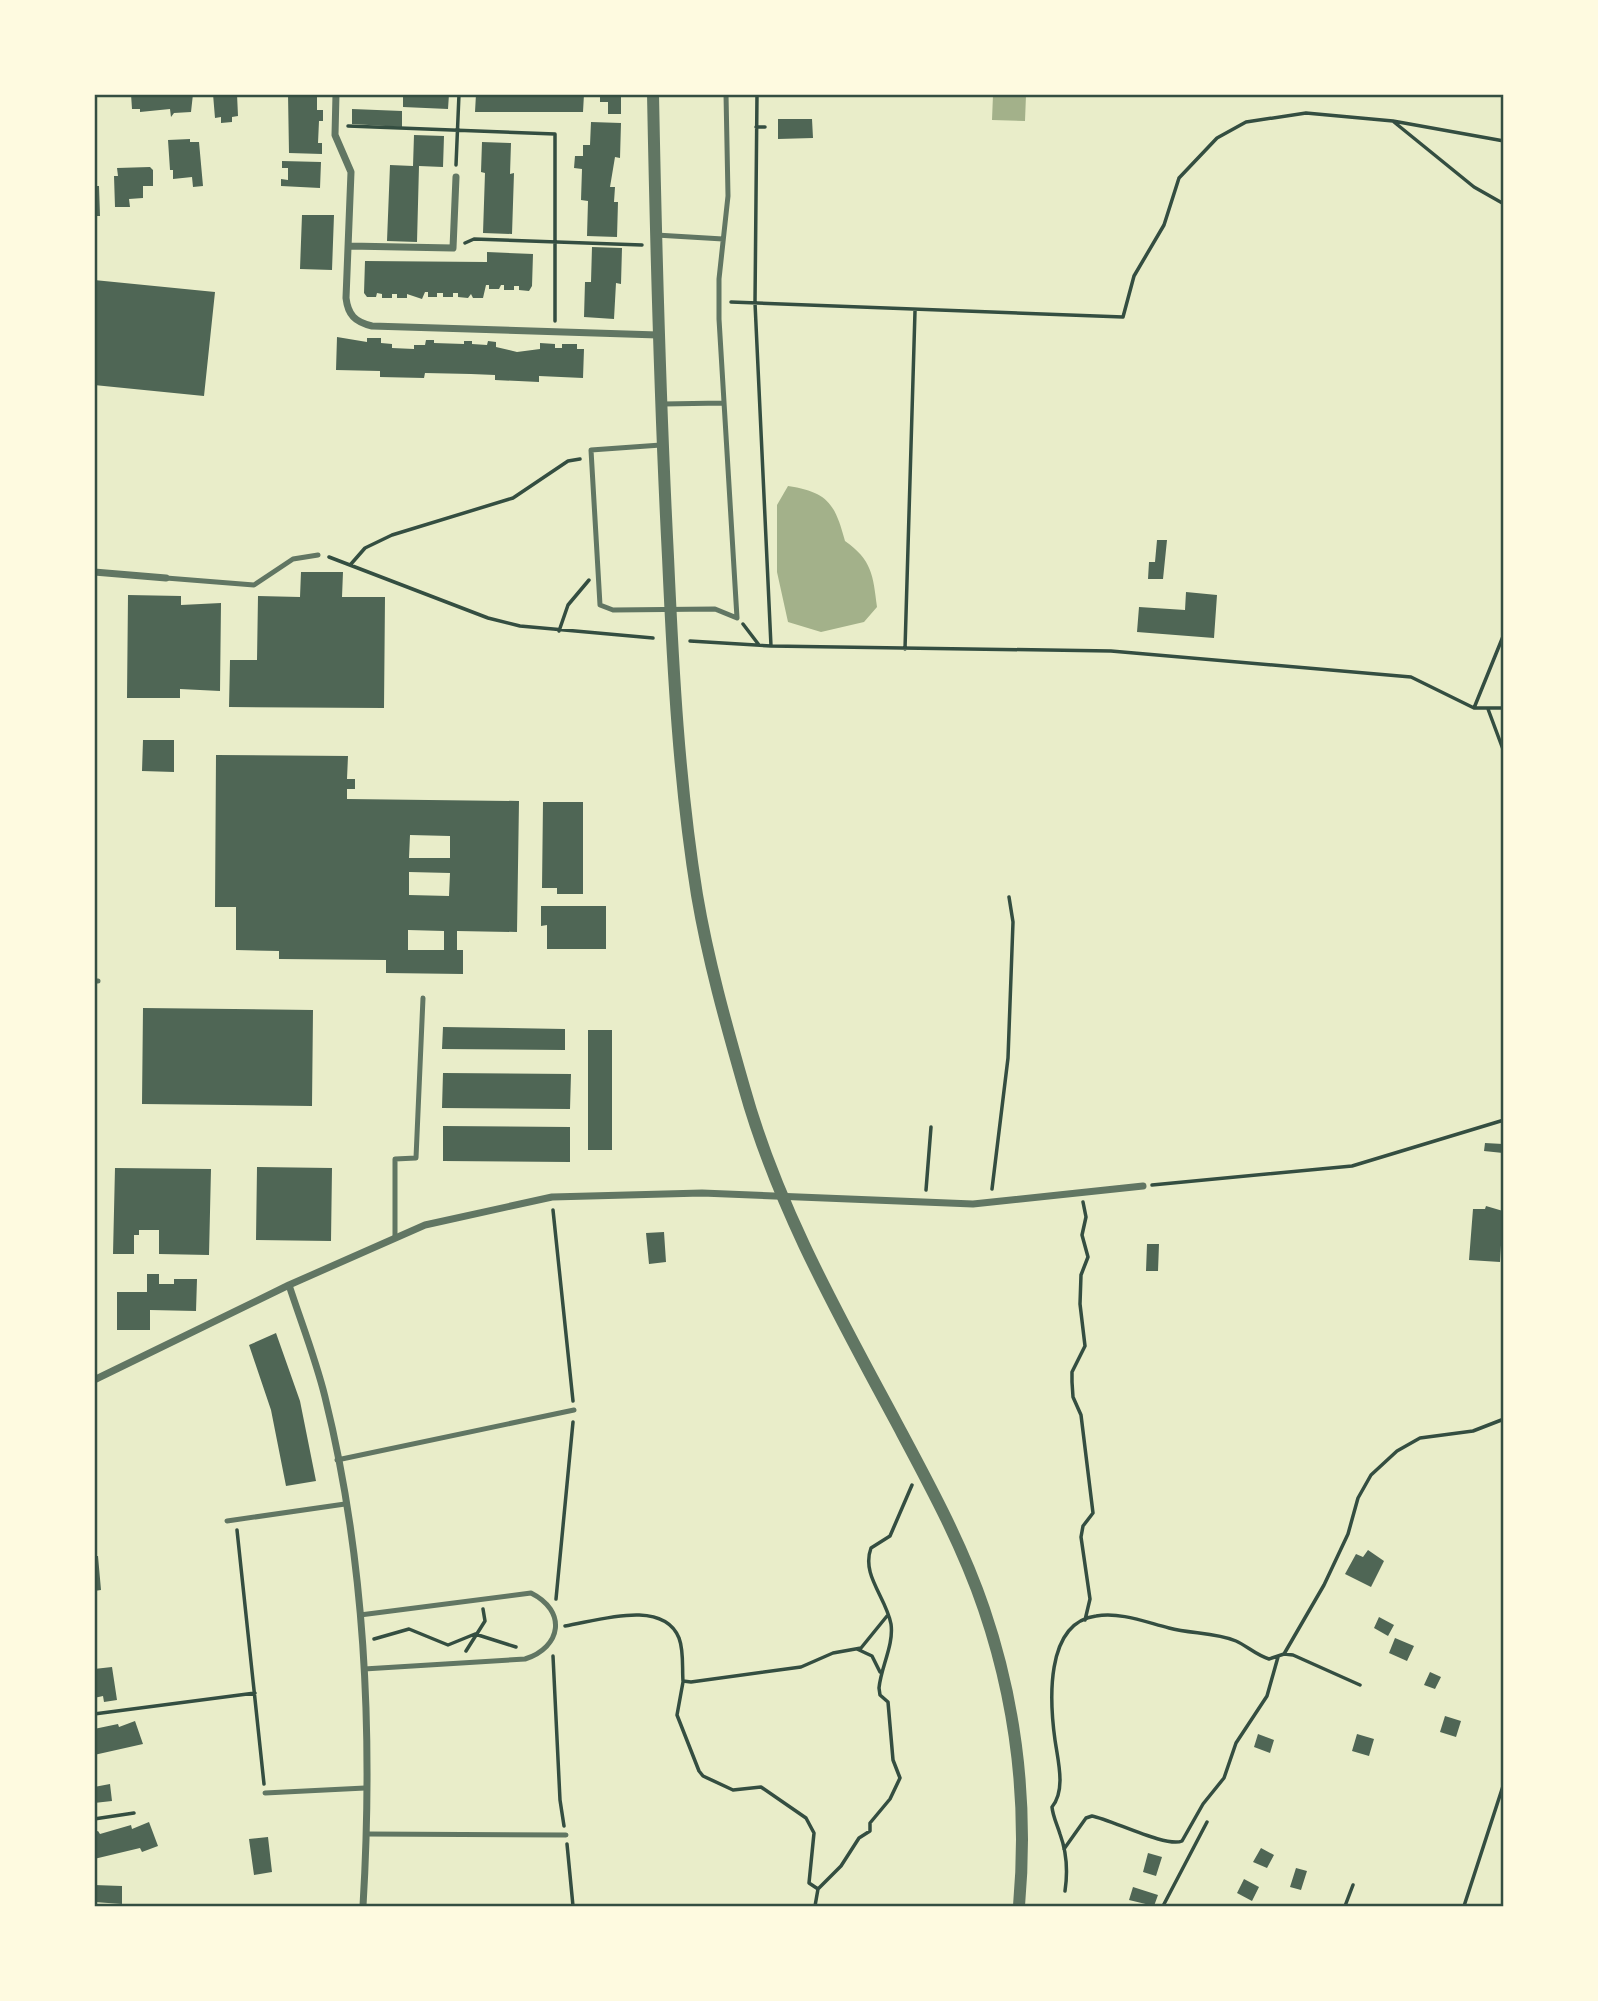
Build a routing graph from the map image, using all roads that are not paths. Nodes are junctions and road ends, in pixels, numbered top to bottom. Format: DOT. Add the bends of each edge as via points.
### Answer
graph roads {
  1 [pos="336,94"];
  2 [pos="653,94"];
  3 [pos="726,94"];
  4 [pos="456,177"];
  5 [pos="723,239"];
  6 [pos="656,240"];
  7 [pos="349,247"];
  8 [pos="658,335"];
  9 [pos="723,403"];
  10 [pos="661,404"];
  11 [pos="662,445"];
  12 [pos="318,555"];
  13 [pos="94,572"];
  14 [pos="166,578"];
  15 [pos="670,610"];
  16 [pos="423,998"];
  17 [pos="1143,1186"];
  18 [pos="781,1197"];
  19 [pos="395,1238"];
  20 [pos="289,1285"];
  21 [pos="94,1380"];
  22 [pos="574,1410"];
  23 [pos="337,1460"];
  24 [pos="345,1504"];
  25 [pos="227,1521"];
  26 [pos="360,1615"];
  27 [pos="364,1669"];
  28 [pos="365,1788"];
  29 [pos="265,1793"];
  30 [pos="367,1834"];
  31 [pos="566,1835"];
  32 [pos="363,1906"];
  33 [pos="1019,1906"];
  1 -- 7 [label="street" via="334,126 351,172"];
  2 -- 6 [label="street"];
  3 -- 5 [label="lane" via="728,196"];
  4 -- 7 [label="street" via="453,248"];
  5 -- 6 [label="lane"];
  5 -- 9 [label="lane" via="719,302"];
  6 -- 8 [label="street"];
  7 -- 8 [label="street" via="348,309 363,324"];
  8 -- 10 [label="street"];
  9 -- 10 [label="lane"];
  9 -- 15 [label="lane" via="737,618 715,609"];
  10 -- 11 [label="street"];
  11 -- 15 [label="street"];
  11 -- 15 [label="lane" via="591,450 598,598 605,609"];
  12 -- 14 [label="lane" via="293,559 254,585"];
  13 -- 14 [label="street"];
  15 -- 18 [label="street" via="697,895 746,1096"];
  16 -- 19 [label="lane" via="416,1158 395,1159"];
  17 -- 18 [label="street" via="992,1202"];
  18 -- 19 [label="street" via="702,1193 552,1197 425,1225"];
  18 -- 33 [label="street" via="929,1483 983,1605 1011,1706 1021,1779"];
  19 -- 20 [label="street"];
  20 -- 21 [label="street"];
  20 -- 23 [label="street" via="325,1397"];
  22 -- 23 [label="lane"];
  23 -- 24 [label="street"];
  24 -- 25 [label="lane"];
  24 -- 26 [label="street"];
  26 -- 27 [label="street"];
  26 -- 27 [label="lane" via="531,1593 552,1609 555,1627 553,1640 543,1653 525,1659"];
  27 -- 28 [label="street"];
  28 -- 29 [label="lane"];
  28 -- 30 [label="street"];
  30 -- 31 [label="lane"];
  30 -- 32 [label="street"];
}
